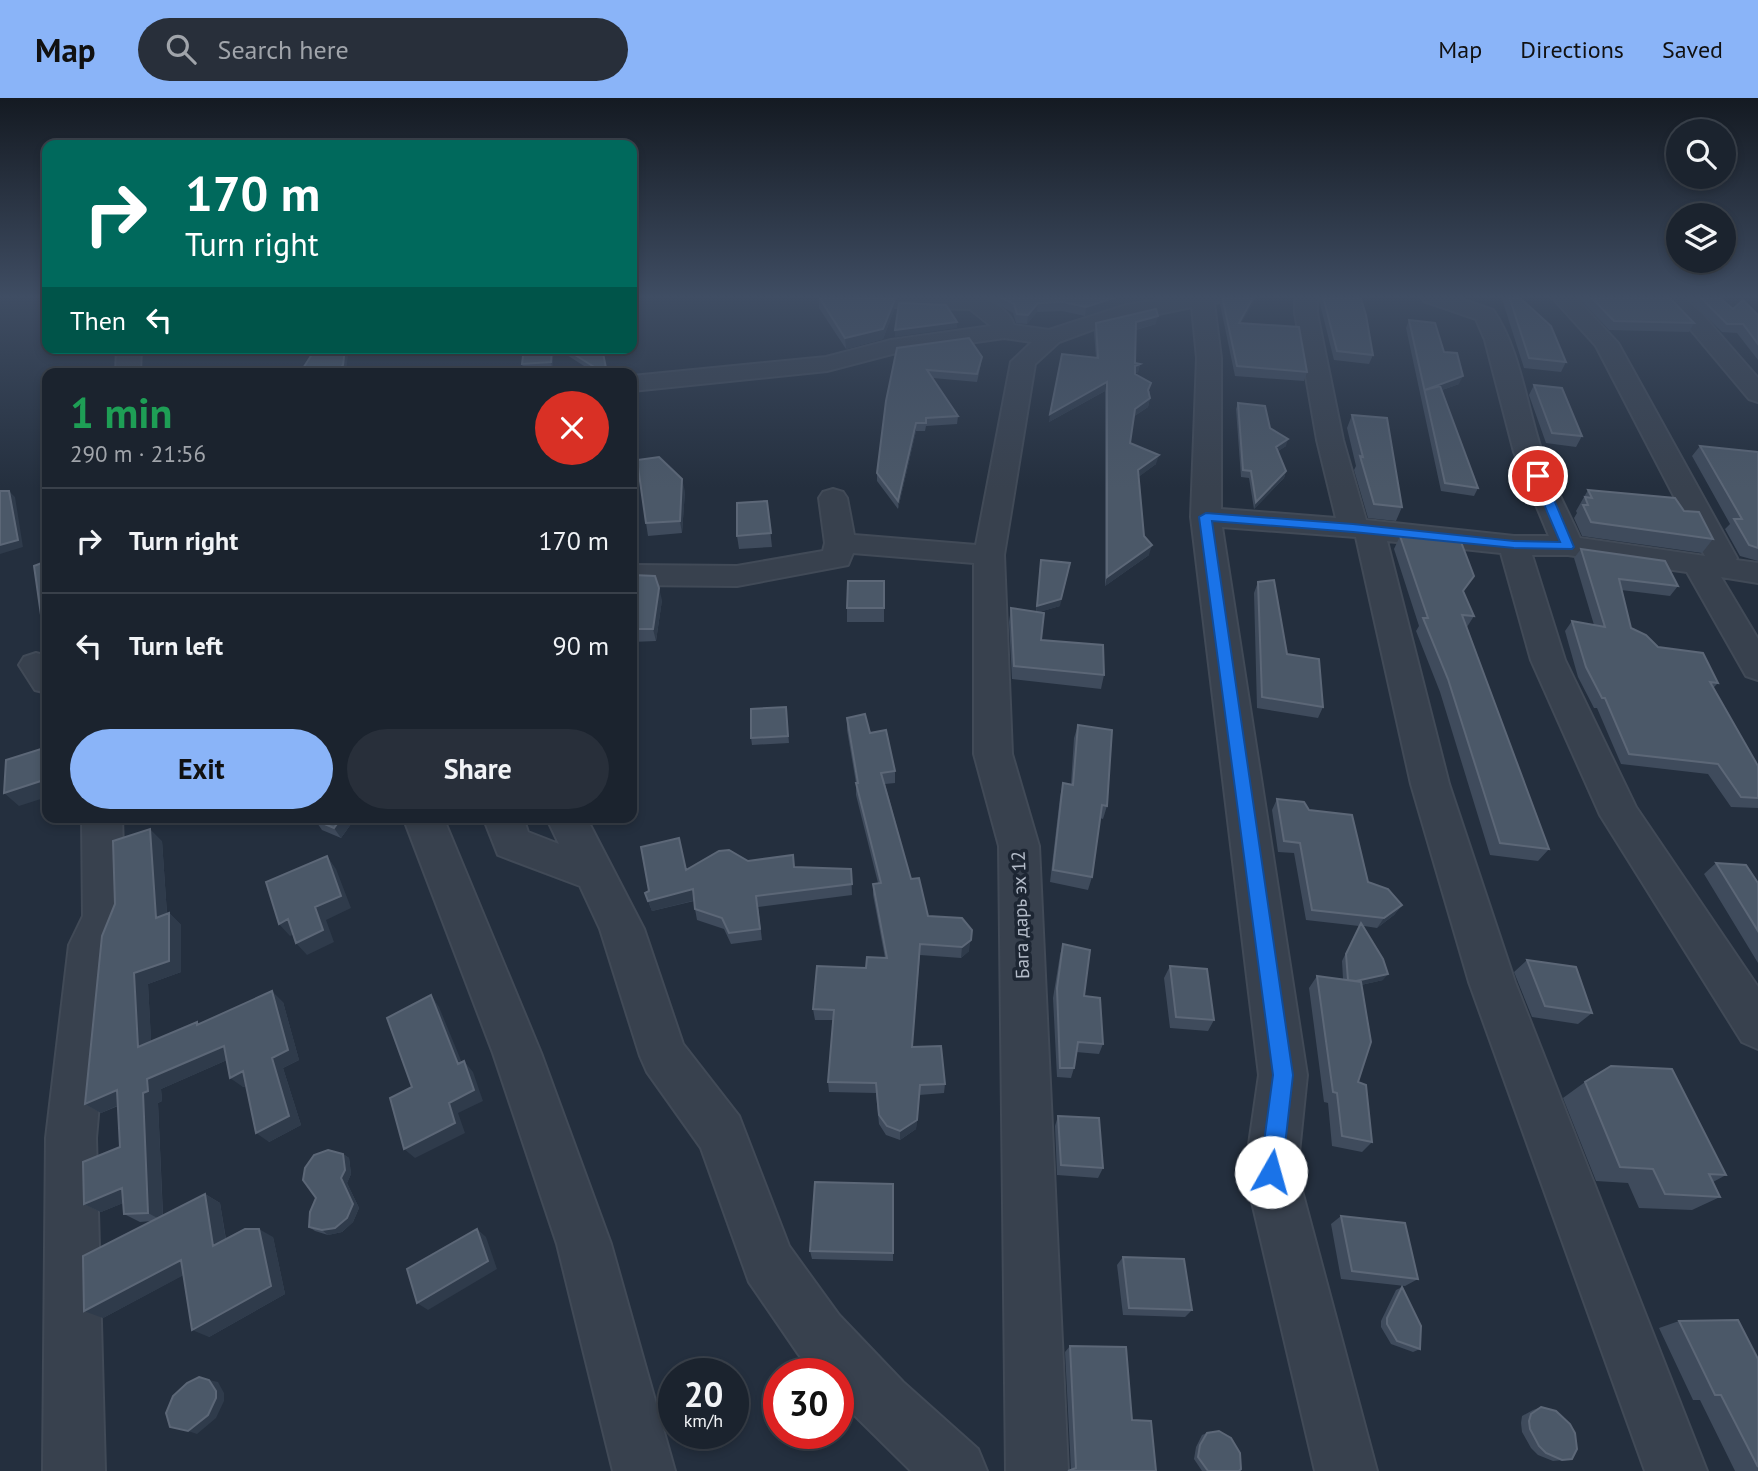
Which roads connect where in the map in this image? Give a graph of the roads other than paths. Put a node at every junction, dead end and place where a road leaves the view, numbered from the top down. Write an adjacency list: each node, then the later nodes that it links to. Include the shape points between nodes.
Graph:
1 (842, 360): 8 (street)
2 (1025, 360): 16 (street, Бага дарь эх 12)
3 (1209, 360): 11 (street)
4 (1315, 360): 12 (street, via 1330,440)
5 (1503, 360): 15 (street, via 1528,452)
6 (1615, 360): 17 (street)
7 (1729, 360): 9 (street)
8 (637, 383)
9 (1758, 394)
10 (834, 498): 13 (street)
11 (1206, 517): 12 (street); 30 (street, via 1283,1075 1271,1172)
12 (1361, 529): 14 (street); 31 (street, via 1430,784 1492,982)
13 (840, 543): 16 (street); 18 (street, via 837,558 737,576)
14 (1514, 545): 15 (street); 25 (street, via 1548,660 1620,815)
15 (1568, 547): 17 (street)
16 (989, 555): 29 (street, Бага дарь эх 12, via 993,754 1019,846)
17 (1728, 569): 19 (street)
18 (637, 575)
19 (1758, 668)
20 (102, 823): 26 (street, via 104,916 91,945 71,1138)
21 (426, 823): 27 (street, via 517,1053 584,1244)
22 (505, 823): 24 (street, via 512,843)
23 (569, 823): 24 (street)
24 (594, 874): 28 (street, via 622,929 664,1056 721,1134 768,1263 819,1335 882,1403)
25 (1758, 1027)
26 (74, 1471)
27 (644, 1471)
28 (956, 1471)
29 (1037, 1471)
30 (1346, 1471)
31 (1676, 1471)

